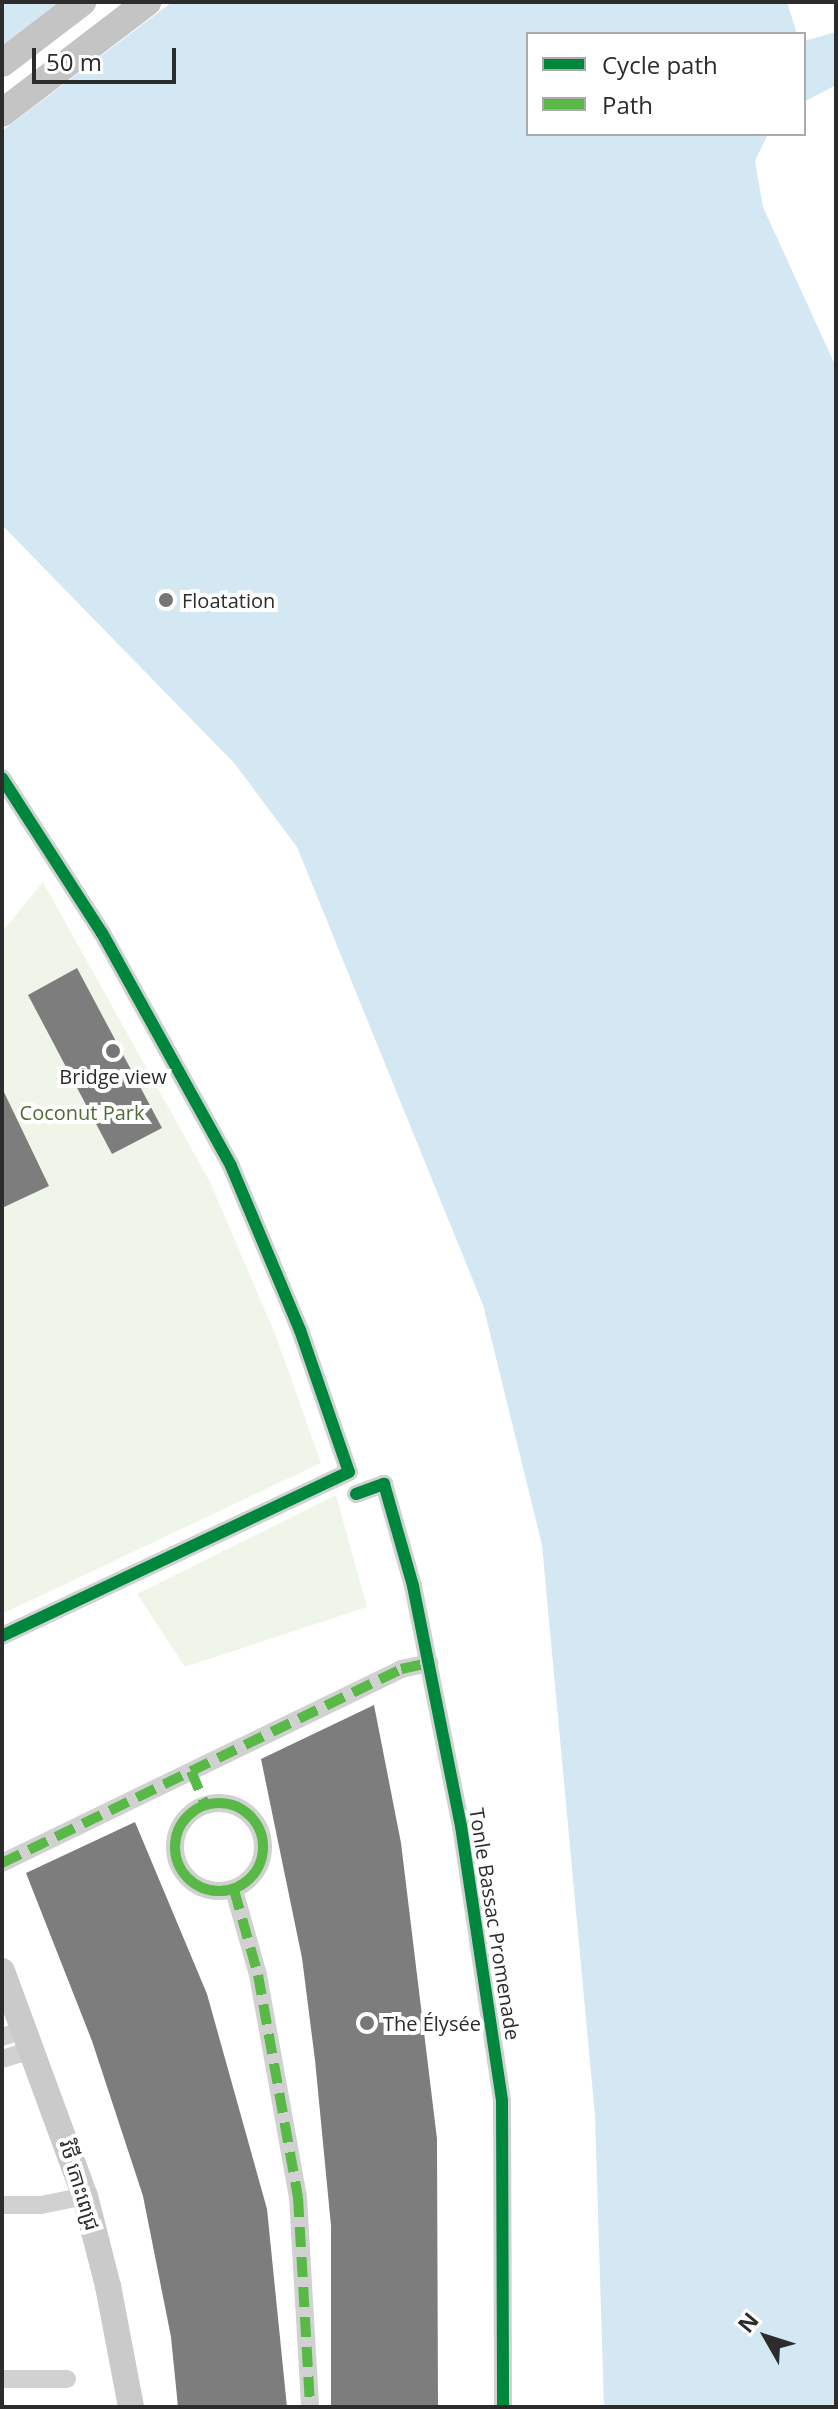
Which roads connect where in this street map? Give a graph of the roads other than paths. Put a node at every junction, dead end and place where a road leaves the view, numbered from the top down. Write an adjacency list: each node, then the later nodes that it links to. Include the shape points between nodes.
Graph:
1 (82, 2): 3 (main road)
2 (147, 2): 4 (main road)
3 (2, 63)
4 (2, 113)
5 (2, 778): 7 (street, via 102,933 231,1166 300,1330 349,1472)
6 (356, 1494): 8 (street, Tonle Bassac Promenade, via 384,1484)
7 (2, 1636)
8 (429, 1663): 9 (street, via 401,1669); 22 (street, Tonle Bassac Promenade, via 461,1826 502,2101)
9 (191, 1771): 10 (street); 11 (street)
10 (205, 1804): 12 (street, via 236,1806 257,1822 262,1834 257,1872); 12 (street, via 180,1826 177,1863 202,1889)
11 (2, 1863)
12 (234, 1890): 21 (street, via 258,1975 298,2197)
13 (2, 1971): 14 (main road, វិថី កោះពេជ្រ)
14 (21, 2038): 15 (street); 16 (main road, វិថី កោះពេជ្រ)
15 (2, 2059)
16 (85, 2196): 17 (street, via 41,2205); 20 (main road, វិថី កោះពេជ្រ)
17 (2, 2205)
18 (2, 2379): 19 (street)
19 (67, 2379)
20 (131, 2407)
21 (310, 2407)
22 (503, 2407)

